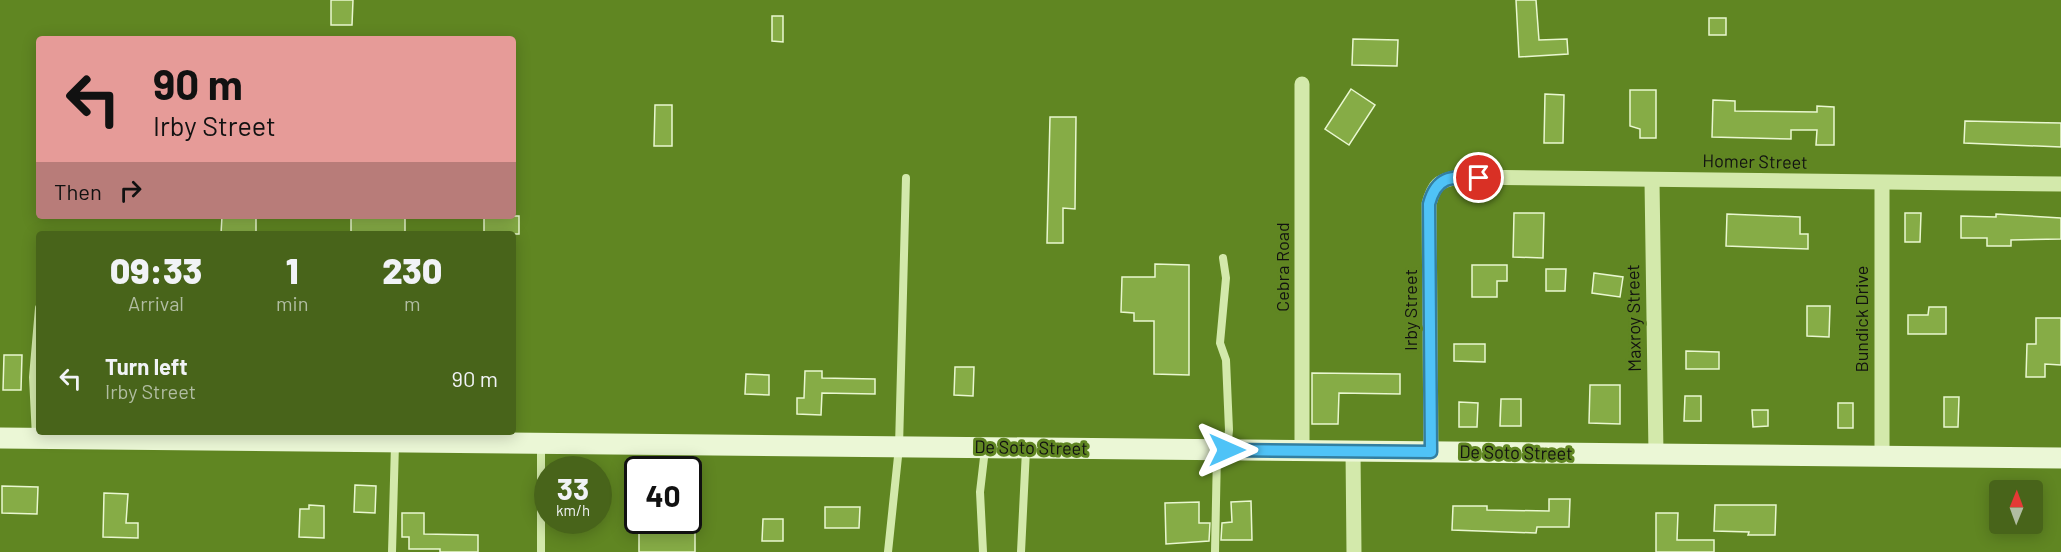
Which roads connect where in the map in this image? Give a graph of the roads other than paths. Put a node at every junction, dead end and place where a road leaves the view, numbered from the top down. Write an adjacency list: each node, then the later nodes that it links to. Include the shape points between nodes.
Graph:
1 (1302, 84): 20 (street, Cebra Road)
2 (906, 178): 16 (lane)
3 (1450, 179): 4 (street, Homer Street); 22 (street, Irby Street, via 1438,184 1429,204)
4 (1652, 181): 5 (street, Homer Street); 23 (street, Maxroy Street)
5 (1882, 183): 6 (street, Homer Street); 24 (street, Bundick Drive)
6 (2061, 184)
7 (1223, 258): 19 (lane, via 1226,278 1220,342 1226,360 1229,430)
8 (36, 342): 13 (lane)
9 (95, 436): 10 (street, De Soto Street); 13 (street, De Soto Street)
10 (316, 437): 14 (street, De Soto Street)
11 (0, 438): 13 (street, De Soto Street)
12 (500, 438): 14 (street, De Soto Street); 15 (street, De Soto Street)
13 (36, 439)
14 (396, 442): 26 (lane)
15 (541, 444): 16 (street, De Soto Street); 27 (lane)
16 (899, 447): 17 (street, De Soto Street); 28 (lane)
17 (985, 448): 18 (street, De Soto Street); 29 (lane, via 980,484)
18 (1026, 448): 19 (street, De Soto Street); 30 (lane)
19 (1222, 450): 20 (street, De Soto Street); 31 (lane)
20 (1302, 451): 21 (street, De Soto Street)
21 (1353, 451): 22 (street, De Soto Street); 32 (street)
22 (1431, 452): 23 (street, De Soto Street)
23 (1656, 454): 24 (street, De Soto Street)
24 (1882, 455): 25 (street, De Soto Street)
25 (2061, 458)
26 (392, 552)
27 (541, 552)
28 (888, 552)
29 (983, 552)
30 (1021, 552)
31 (1215, 552)
32 (1353, 552)

